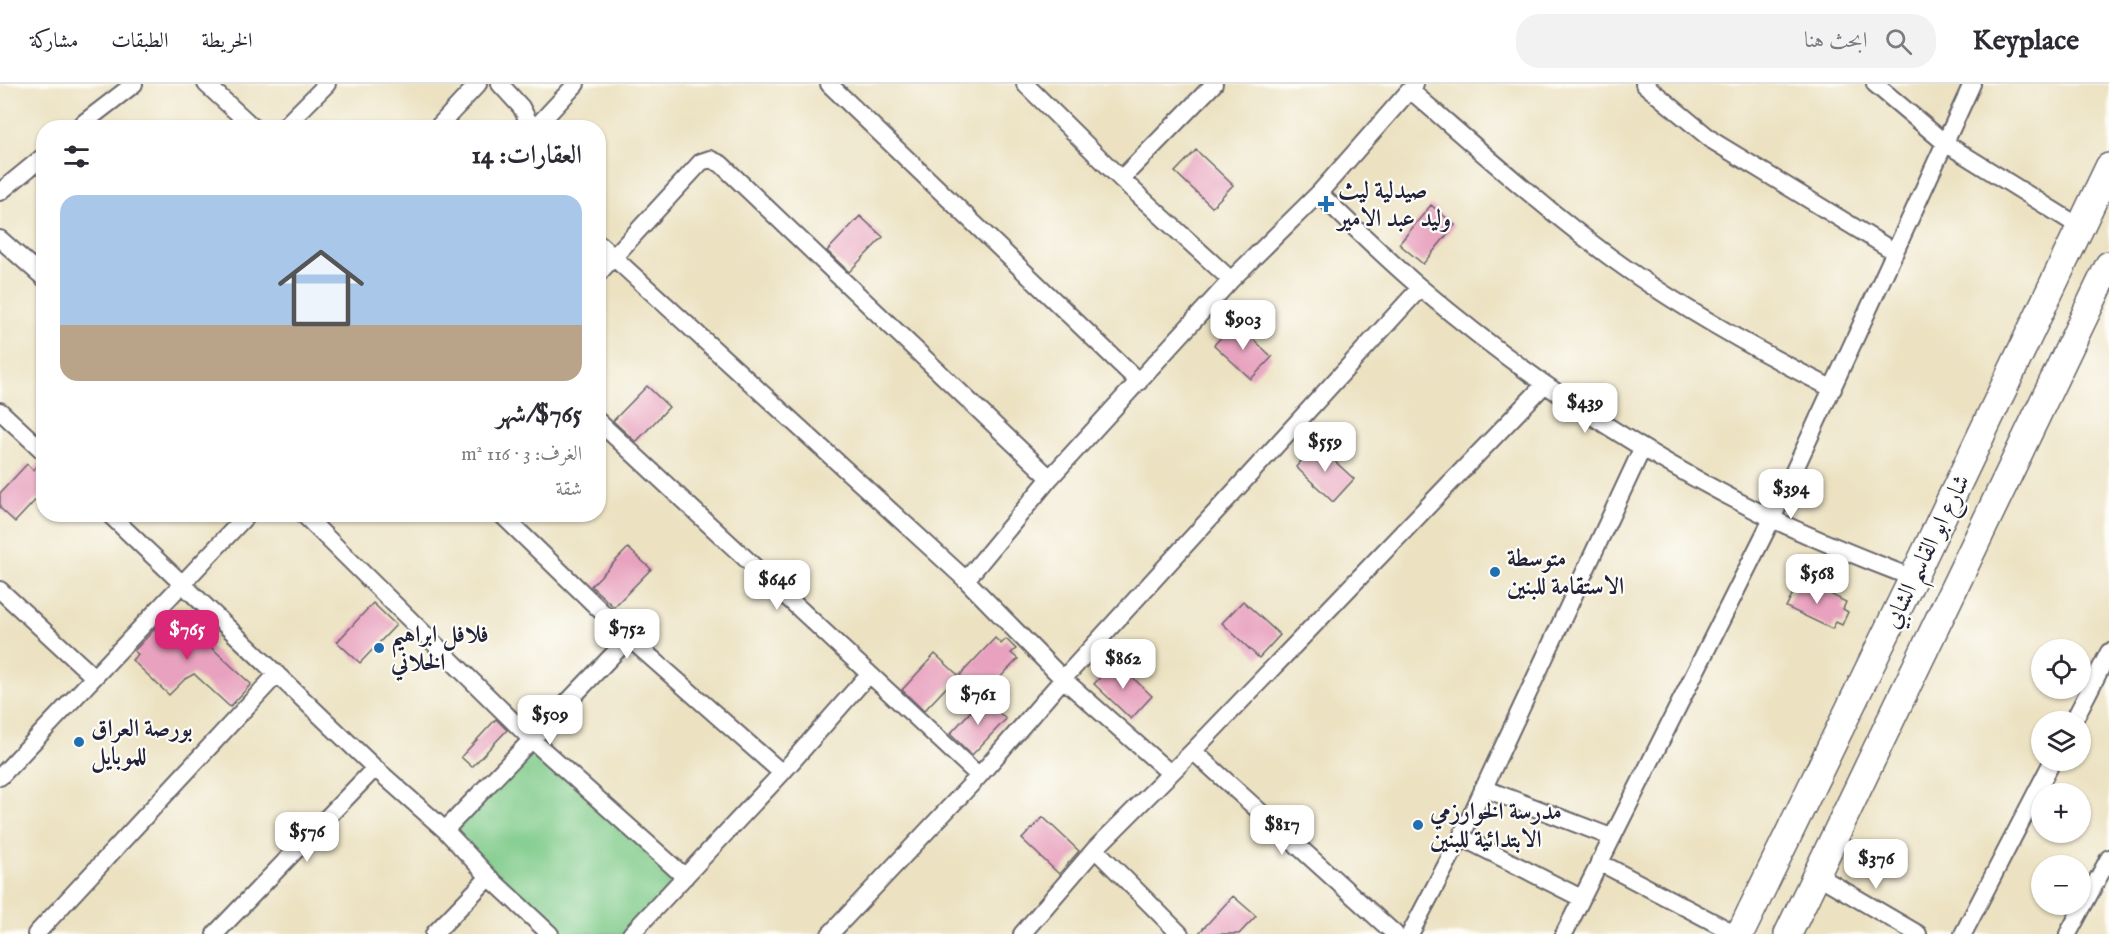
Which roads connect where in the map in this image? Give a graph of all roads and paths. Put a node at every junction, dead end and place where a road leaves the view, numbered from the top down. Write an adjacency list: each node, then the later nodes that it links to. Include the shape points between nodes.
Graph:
1 (134, 84): 14 (street)
2 (206, 84): 15 (street)
3 (327, 84): 16 (street)
4 (478, 84): 17 (street)
5 (500, 84): 18 (street)
6 (576, 84): 19 (street)
7 (829, 84): 36 (street)
8 (1025, 84): 23 (street)
9 (1214, 84): 23 (street)
10 (1644, 84): 29 (street, via 1713,141)
11 (1875, 84): 20 (street)
12 (1972, 84): 20 (street)
13 (1412, 87): 25 (street); 38 (street, via 1560,219 1612,258 1719,329)
14 (87, 120)
15 (245, 120)
16 (291, 120)
17 (444, 120)
18 (528, 120)
19 (541, 120)
20 (1946, 143): 26 (street); 29 (street)
21 (36, 163): 24 (street)
22 (2109, 167): 26 (main road, شارع ابو القاسم الشابي)
23 (1121, 179): 34 (street)
24 (0, 192)
25 (1319, 193): 34 (street); 35 (street)
26 (2080, 227): 49 (main road, شارع ابو القاسم الشابي)
27 (0, 238): 33 (street)
28 (606, 250): 30 (street)
29 (1895, 252): 38 (street)
30 (614, 258): 32 (street); 43 (street, via 700,162 710,159); 50 (street)
31 (2109, 265): 70 (main road, شارع ابو القاسم الشابي)
32 (606, 266)
33 (36, 271)
34 (1231, 280): 36 (street)
35 (1420, 288): 37 (street); 58 (street)
36 (1139, 382): 43 (street)
37 (1544, 385): 42 (street); 61 (street)
38 (1833, 389): 44 (street)
39 (0, 411): 41 (street)
40 (606, 428): 56 (street)
41 (36, 445)
42 (1642, 449): 44 (street); 69 (street)
43 (1050, 478): 50 (street)
44 (1772, 519): 49 (street); 73 (street)
45 (117, 522): 51 (street)
46 (241, 522): 51 (street)
47 (311, 522): 60 (street)
48 (509, 522): 53 (street)
49 (1913, 578): 63 (main road, شارع ابو القاسم الشابي)
50 (966, 580): 58 (street)
51 (183, 585): 55 (street); 57 (street)
52 (0, 590): 57 (street)
53 (629, 638): 60 (street); 66 (street)
54 (2109, 652): 59 (street)
55 (277, 674): 62 (street); 81 (street)
56 (869, 674): 66 (street); 68 (street)
57 (94, 677): 65 (street)
58 (1063, 679): 67 (street); 68 (street)
59 (2079, 711)
60 (532, 740): 71 (street); 79 (street)
61 (1193, 752): 67 (street); 89 (street)
62 (375, 768): 71 (street); 82 (street)
63 (1820, 771): 70 (main road); 92 (main road, شارع ابو القاسم الشابي)
64 (2047, 771): 95 (street)
65 (1, 772)
66 (782, 773): 79 (street)
67 (1170, 773): 74 (street)
68 (979, 776): 86 (street)
69 (1483, 788): 72 (street); 73 (street)
70 (1858, 788): 77 (main road, شارع ابو القاسم الشابي)
71 (445, 830): 78 (street)
72 (1461, 837): 80 (street); 90 (street)
73 (1611, 837): 76 (street)
74 (1095, 849): 87 (street); 88 (street)
75 (2109, 858): 96 (street)
76 (1599, 862): 80 (street); 92 (street)
77 (1817, 875): 93 (main road, شارع ابو القاسم الشابي); 94 (street)
78 (489, 877): 83 (street); 84 (street)
79 (685, 877): 85 (street)
80 (1581, 897): 91 (street)
81 (36, 934)
82 (215, 934)
83 (434, 934)
84 (550, 934)
85 (631, 934)
86 (830, 934)
87 (1022, 934)
88 (1180, 934)
89 (1395, 934)
90 (1410, 934)
91 (1564, 934)
92 (1738, 934)
93 (1788, 934)
94 (1918, 934)
95 (1963, 934)
96 (2068, 934)

